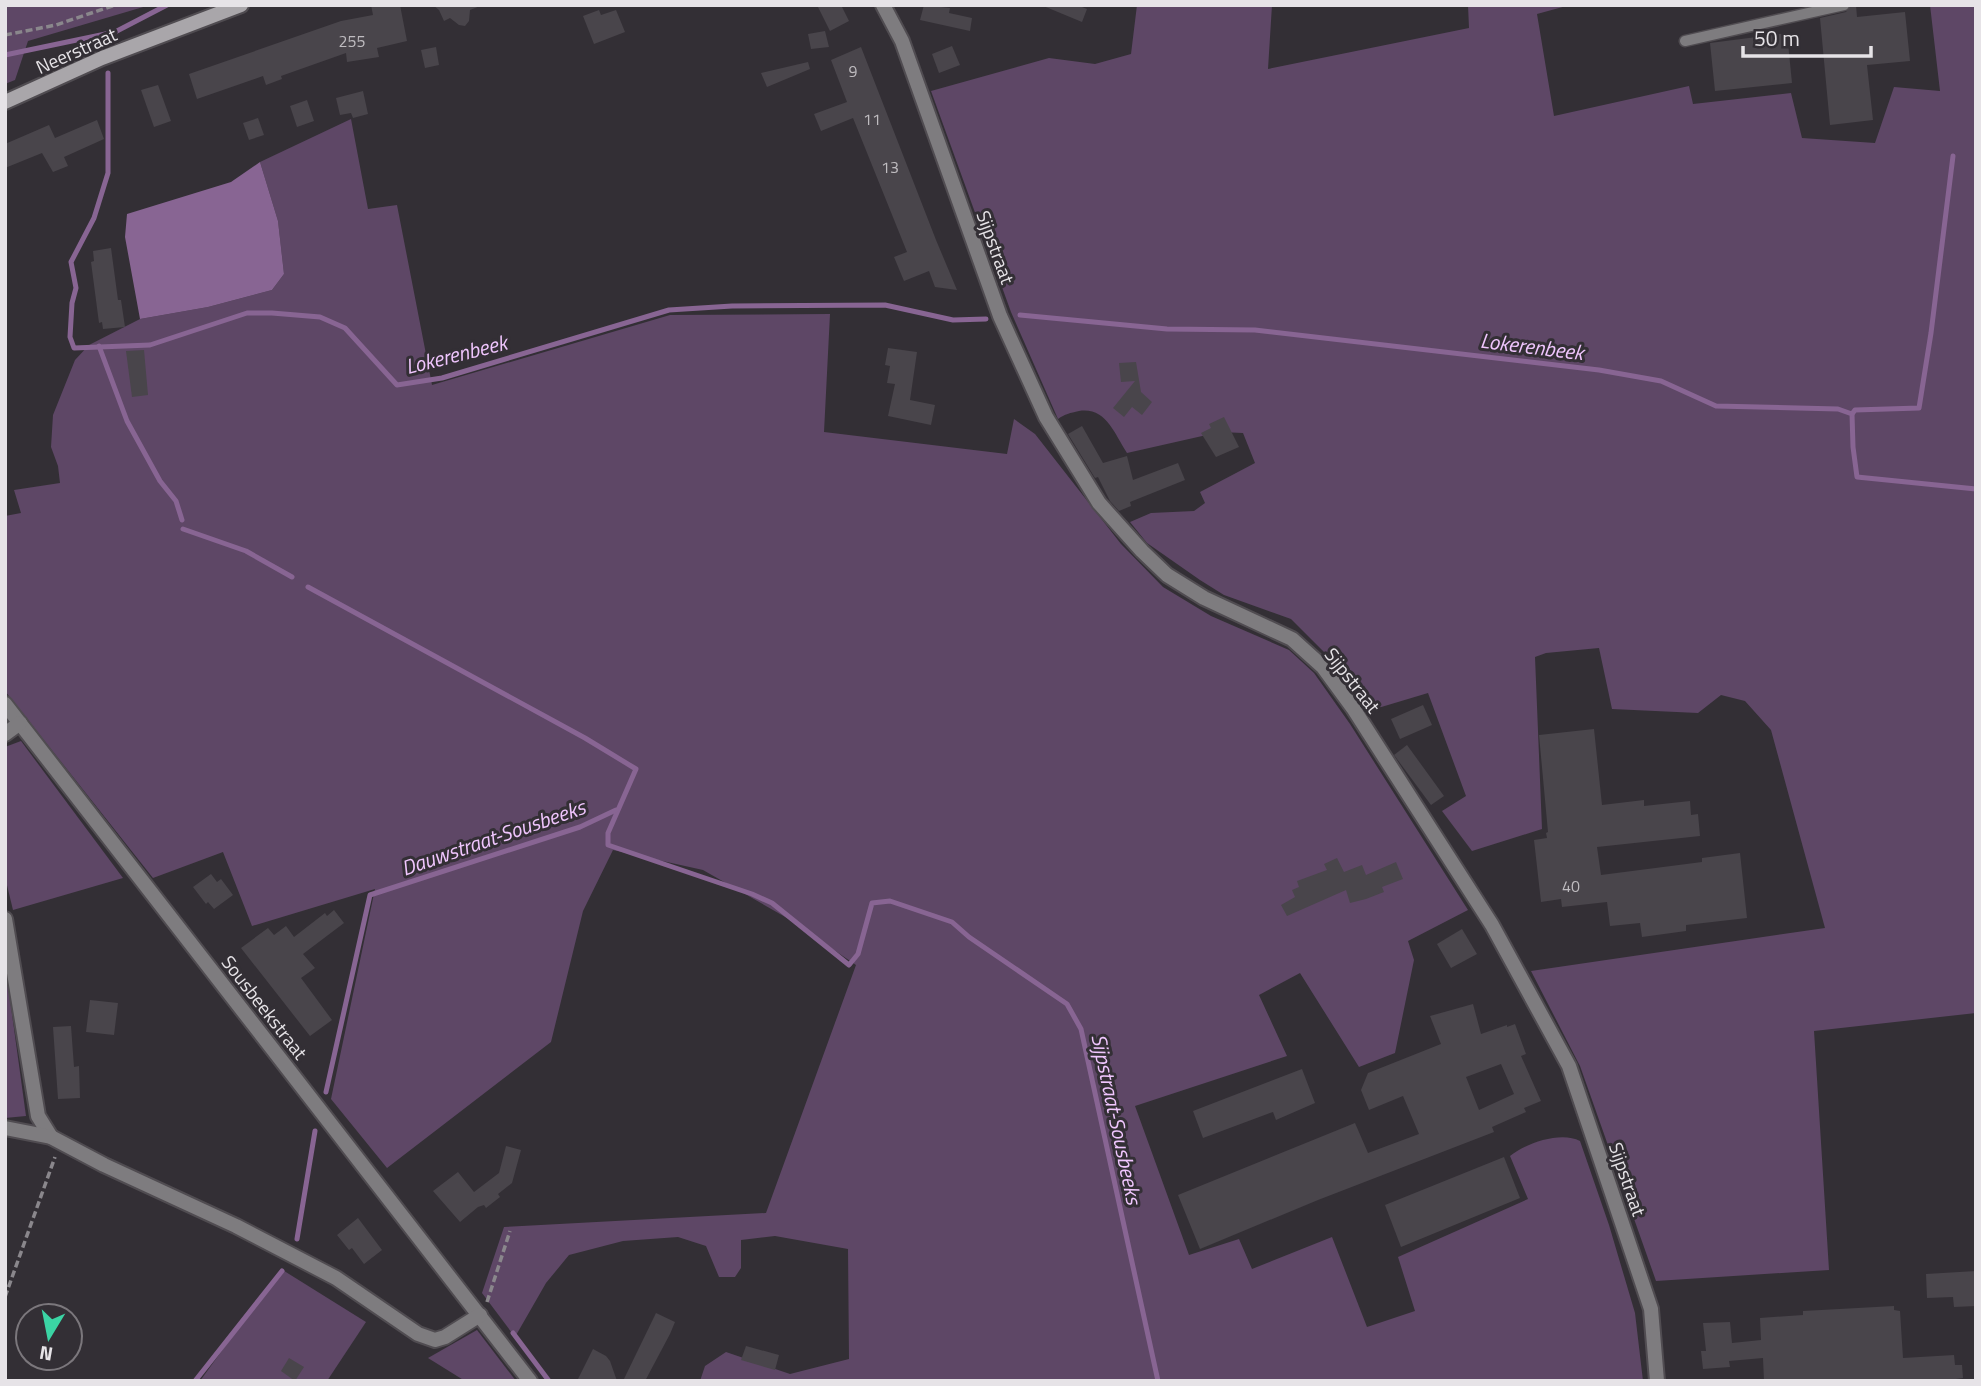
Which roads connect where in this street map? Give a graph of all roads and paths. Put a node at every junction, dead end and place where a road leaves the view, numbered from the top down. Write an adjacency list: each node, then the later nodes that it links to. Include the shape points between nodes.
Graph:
1 (115, 5): 5 (path, via 56,25)
2 (241, 5): 7 (street, Neerstraat, via 102,58)
3 (883, 5): 18 (street, Sijpstraat, via 902,41 1000,316 1046,417 1099,503 1167,575 1204,598 1292,639 1323,667 1492,925 1569,1066 1651,1309)
4 (1844, 5): 6 (lane)
5 (5, 35)
6 (1685, 41)
7 (5, 102)
8 (5, 704): 9 (street, Sousbeekstraat)
9 (20, 723): 10 (street); 16 (street, Sousbeekstraat)
10 (5, 734)
11 (5, 919): 13 (street, via 38,1116)
12 (5, 1128): 13 (street)
13 (56, 1140): 15 (path, via 50,1176); 16 (street, via 335,1278 418,1334 435,1340 445,1337)
14 (510, 1231): 16 (path)
15 (5, 1297)
16 (480, 1315): 17 (street, Sousbeekstraat)
17 (530, 1381)
18 (1657, 1381)

